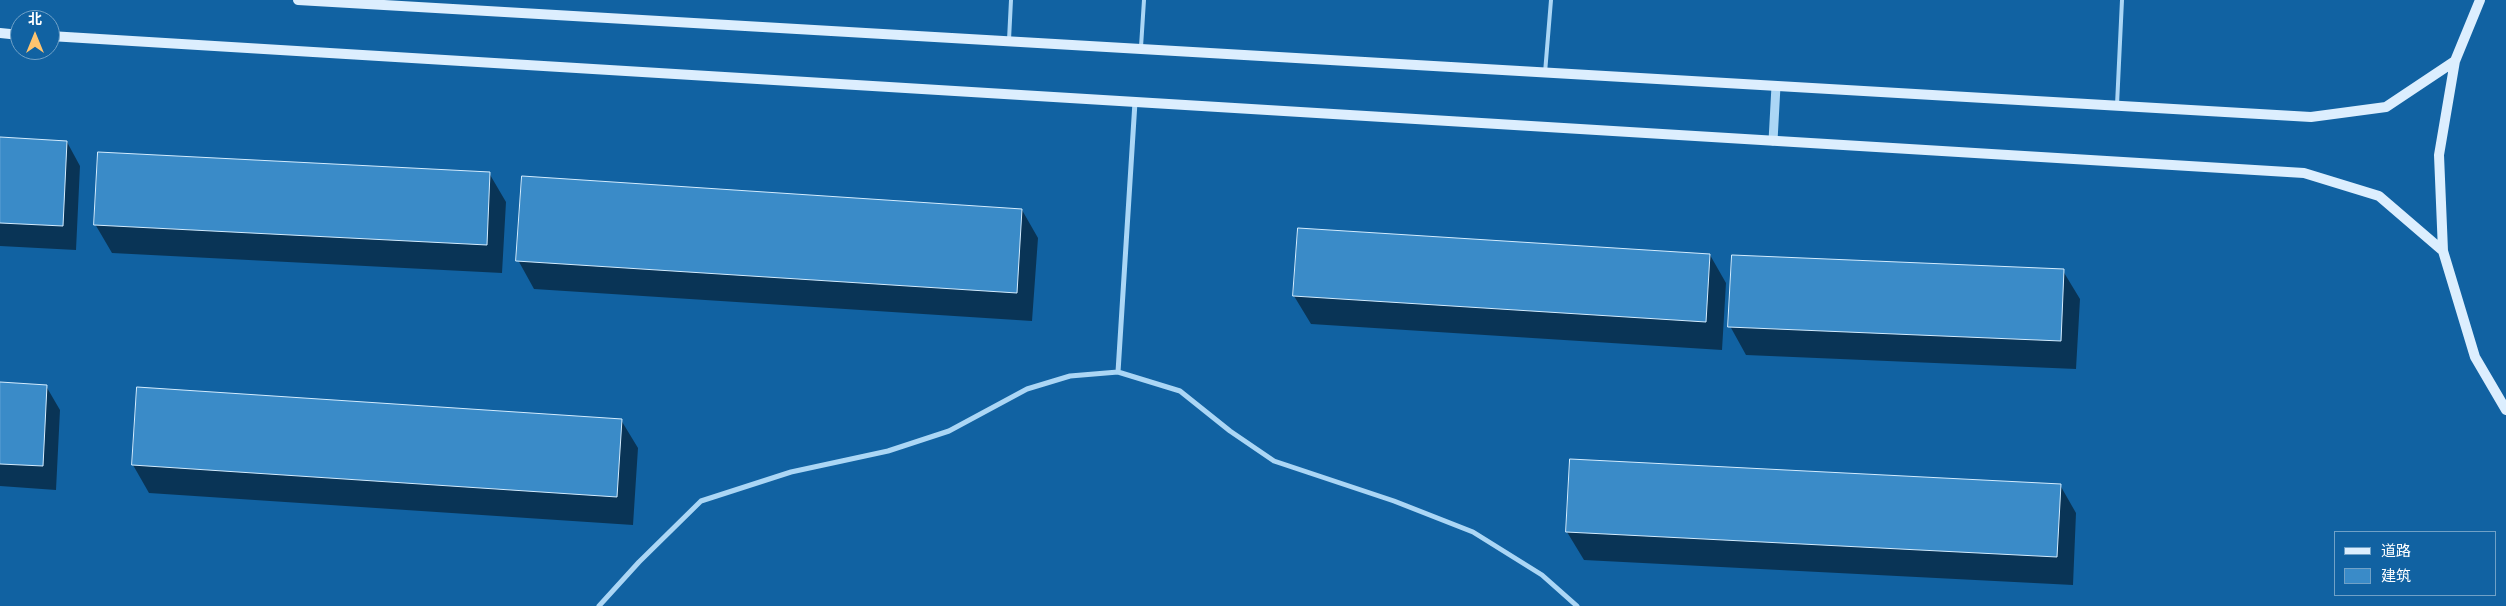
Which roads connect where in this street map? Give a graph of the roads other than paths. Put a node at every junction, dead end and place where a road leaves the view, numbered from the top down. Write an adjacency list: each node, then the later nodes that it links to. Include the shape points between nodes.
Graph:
1 (298, 0): 7 (main road)
2 (1011, 0): 9 (lane)
3 (1144, 0): 10 (lane)
4 (1551, 0): 12 (lane)
5 (2122, 0): 15 (lane)
6 (2480, 0): 11 (main road)
7 (333, 1): 9 (main road)
8 (60, 37): 14 (main road)
9 (1009, 41): 10 (main road)
10 (1141, 49): 12 (main road)
11 (2455, 60): 15 (main road, via 2386,107 2311,117); 17 (main road, via 2439,155)
12 (1546, 73): 13 (main road)
13 (1776, 86): 15 (main road); 16 (street)
14 (1135, 102): 16 (main road); 18 (street)
15 (2117, 106)
16 (1773, 141): 17 (main road, via 2304,173 2379,196)
17 (2443, 251): 19 (main road, via 2475,357)
18 (1118, 372): 20 (street, via 1070,376 1027,389 949,431 888,451 791,472 701,501 638,562); 21 (street, via 1180,391 1274,461 1394,501 1473,532 1542,575)
19 (2506, 410)
20 (599, 606)
21 (1577, 606)

